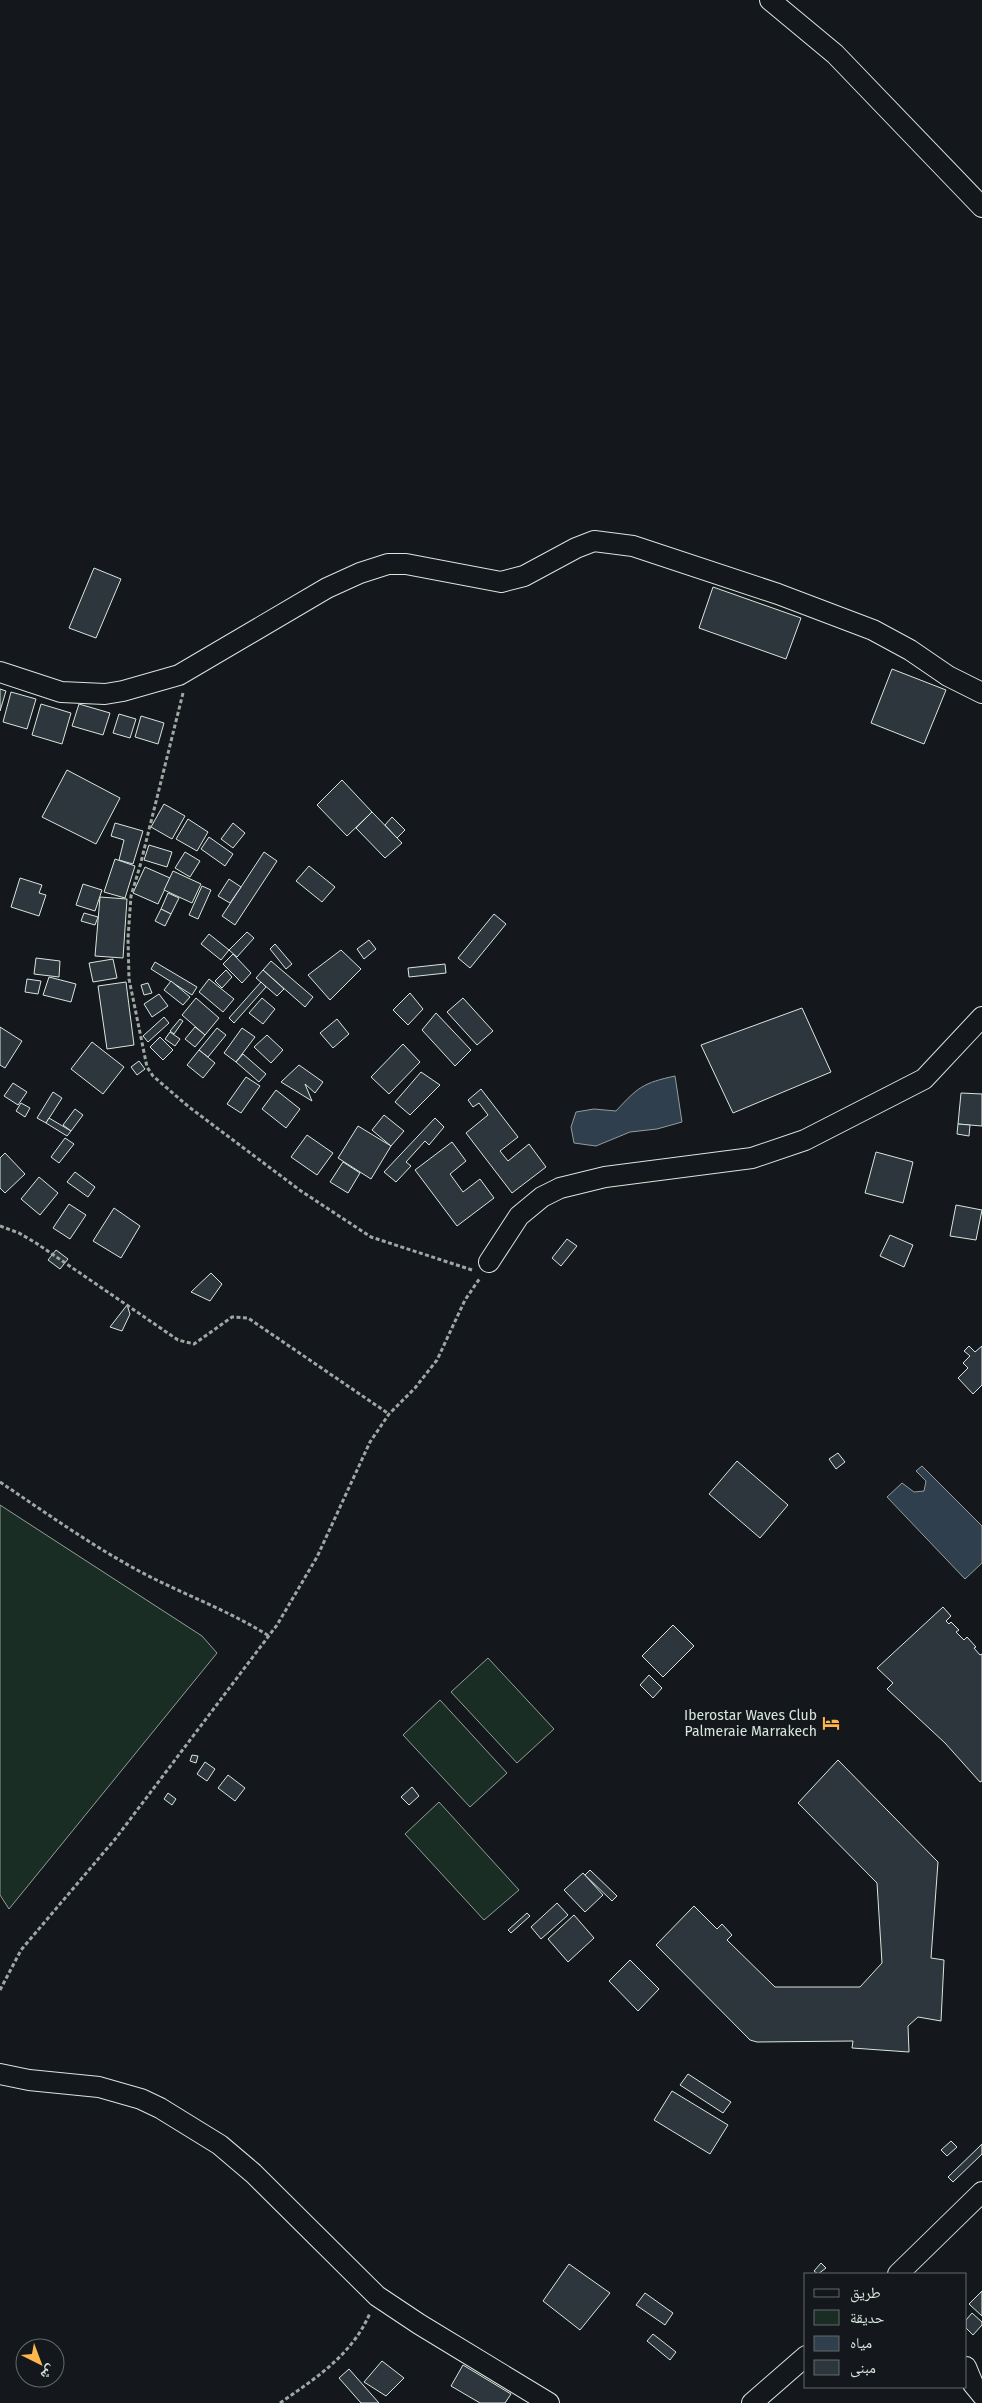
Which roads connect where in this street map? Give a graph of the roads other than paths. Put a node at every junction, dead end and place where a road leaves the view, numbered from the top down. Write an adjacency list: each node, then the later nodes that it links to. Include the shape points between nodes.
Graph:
1 (770, 0): 2 (street, via 836,54)
2 (982, 207)
3 (0, 672): 4 (street, via 61,692 105,694 149,686 179,675 327,588 369,570 388,564 406,564 501,582 524,576 594,541 633,546 778,594 873,630)
4 (982, 693)
5 (982, 1017): 6 (street, via 924,1079 805,1140 752,1158 605,1177 560,1188 542,1197 520,1216)
6 (486, 1268)
7 (0, 2074): 13 (street, via 99,2088 141,2099 160,2108 220,2145 246,2167 377,2296)
8 (982, 2192): 9 (street)
9 (899, 2273)
10 (804, 2358): 14 (street)
11 (967, 2370): 12 (street)
12 (982, 2395)
13 (549, 2403)
14 (752, 2403)

